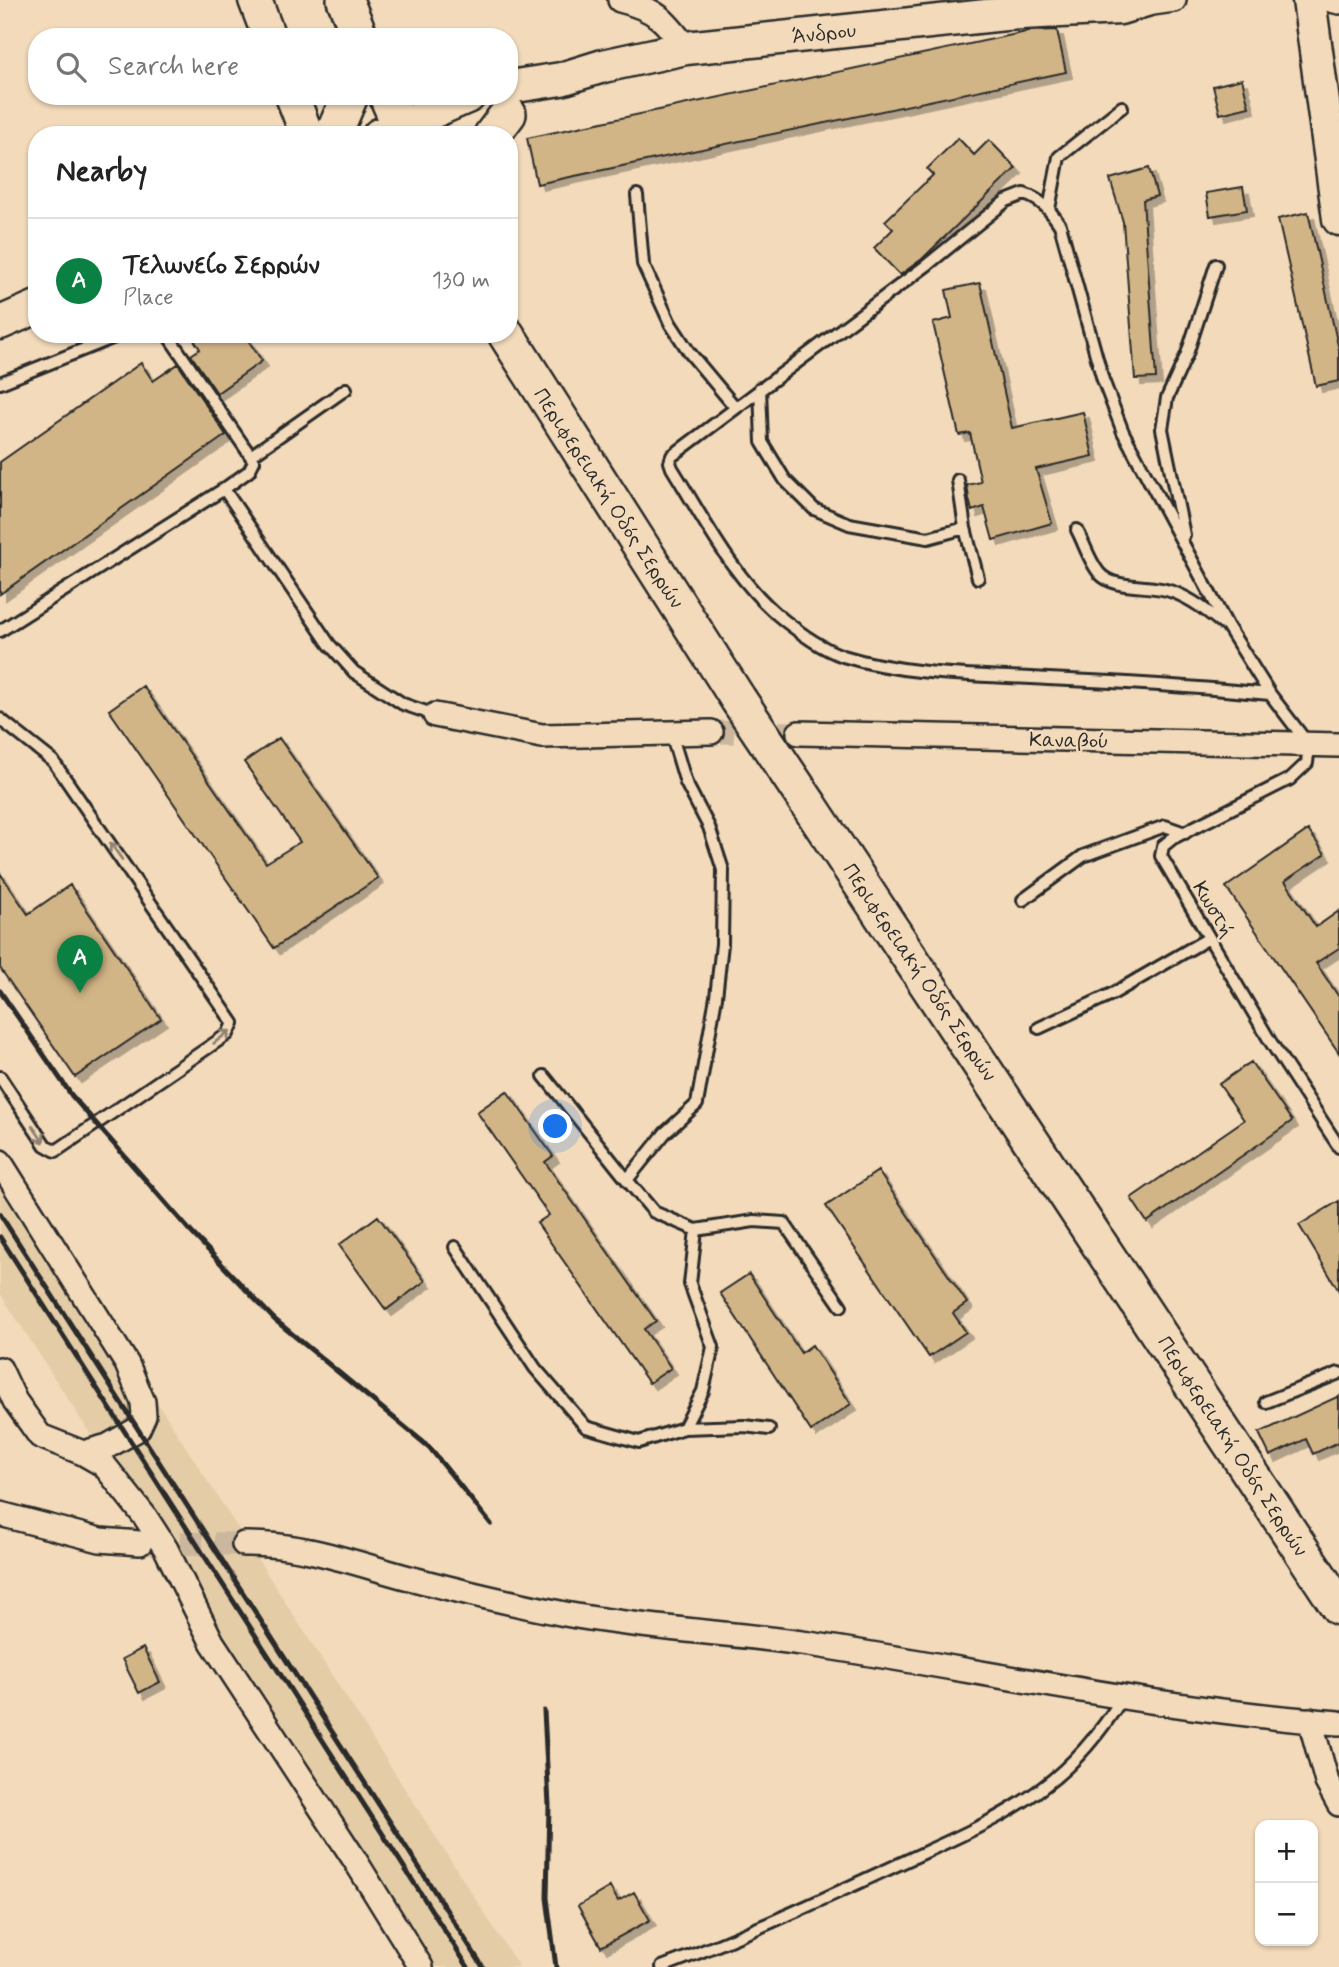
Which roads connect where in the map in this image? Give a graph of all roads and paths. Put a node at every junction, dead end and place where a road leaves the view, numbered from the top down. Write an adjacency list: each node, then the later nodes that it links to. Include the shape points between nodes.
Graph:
1 (254, 0): 9 (street)
2 (345, 0): 10 (main road)
3 (620, 0): 11 (street, via 666,21)
4 (1174, 0): 8 (street, Άνδρου)
5 (1308, 0): 24 (street)
6 (1331, 0): 7 (street)
7 (1339, 2)
8 (1133, 4): 11 (street, Άνδρου, via 1004,13)
9 (265, 28)
10 (356, 28)
11 (686, 48): 12 (street, Άνδρου, via 561,79)
12 (518, 103)
13 (295, 105): 19 (street)
14 (346, 105): 20 (main road)
15 (443, 105): 18 (street)
16 (1122, 107): 23 (lane, via 1059,157)
17 (503, 112): 21 (street, Άνδρου)
18 (392, 123)
19 (304, 126)
20 (337, 126)
21 (485, 126)
22 (637, 195): 34 (lane, via 648,276 689,352)
23 (1049, 209): 32 (lane, via 1024,194 1006,201); 40 (lane, via 1060,225 1103,380 1123,432)
24 (1339, 219)
25 (1216, 265): 40 (lane, via 1187,354 1167,398 1162,429)
26 (28, 311): 27 (street)
27 (0, 323)
28 (100, 343): 31 (lane)
29 (173, 343): 35 (lane)
30 (512, 343): 73 (main road, Περιφερειακή Οδός Σερρών, bridge, via 737,699)
31 (0, 383)
32 (760, 388): 34 (lane); 38 (lane, via 762,442 785,480 814,509 849,524 928,538)
33 (346, 389): 35 (lane)
34 (735, 407): 44 (lane, via 673,456 672,468 747,584 783,620 814,641 873,664 920,671)
35 (252, 455): 37 (lane, via 253,467)
36 (958, 480): 38 (lane)
37 (223, 489): 43 (lane); 45 (lane, via 354,672 403,704)
38 (965, 528): 41 (lane)
39 (1077, 530): 42 (lane, via 1100,574 1116,584 1170,590 1197,602)
40 (1187, 548): 42 (lane)
41 (978, 579)
42 (1228, 627): 44 (lane)
43 (0, 631)
44 (1270, 694): 50 (lane)
45 (435, 715): 48 (street, via 542,736)
46 (0, 719): 57 (lane, one-way to 46, via 46,1145 56,1151 228,1034 233,1023 53,761)
47 (711, 732): 48 (street)
48 (671, 733): 60 (lane, via 686,783 709,827 723,870 722,944 697,1104 665,1133)
49 (799, 733): 50 (street, Καναβού)
50 (1310, 745): 51 (street, Καναβού); 52 (lane, Κωστή, via 1307,763 1290,779)
51 (1339, 745)
52 (1185, 832): 53 (lane, via 1164,827 1083,856); 54 (lane, Κωστή, via 1167,842 1161,856)
53 (1023, 900)
54 (1209, 939): 55 (lane, via 1114,993); 58 (lane, Κωστή)
55 (1039, 1028)
56 (544, 1076): 60 (lane)
57 (0, 1077)
58 (1339, 1147)
59 (0, 1162): 69 (street, via 127,1364 144,1402 145,1416 138,1429 108,1447)
60 (627, 1180): 61 (lane, via 654,1212)
61 (696, 1230): 63 (lane, via 754,1221 784,1223); 67 (lane, via 690,1284 713,1347 704,1391)
62 (455, 1247): 67 (lane, via 535,1368 586,1427 639,1442)
63 (841, 1306)
64 (0, 1369): 69 (street, via 15,1401 40,1436)
65 (1339, 1373): 66 (lane)
66 (1266, 1402)
67 (684, 1428): 68 (lane)
68 (769, 1429)
69 (83, 1453): 78 (street, via 104,1465 124,1488 166,1549 212,1642)
70 (0, 1514): 71 (street, via 100,1540)
71 (140, 1543)
72 (244, 1544): 74 (street, via 300,1547 413,1579 593,1619 807,1644)
73 (1339, 1607)
74 (1124, 1696): 75 (street); 79 (lane, via 1068,1767 1019,1804 792,1914)
75 (1310, 1720): 76 (street); 77 (street, via 1327,1782)
76 (1339, 1723)
77 (1339, 1804)
78 (421, 1967)
79 (662, 1967)

